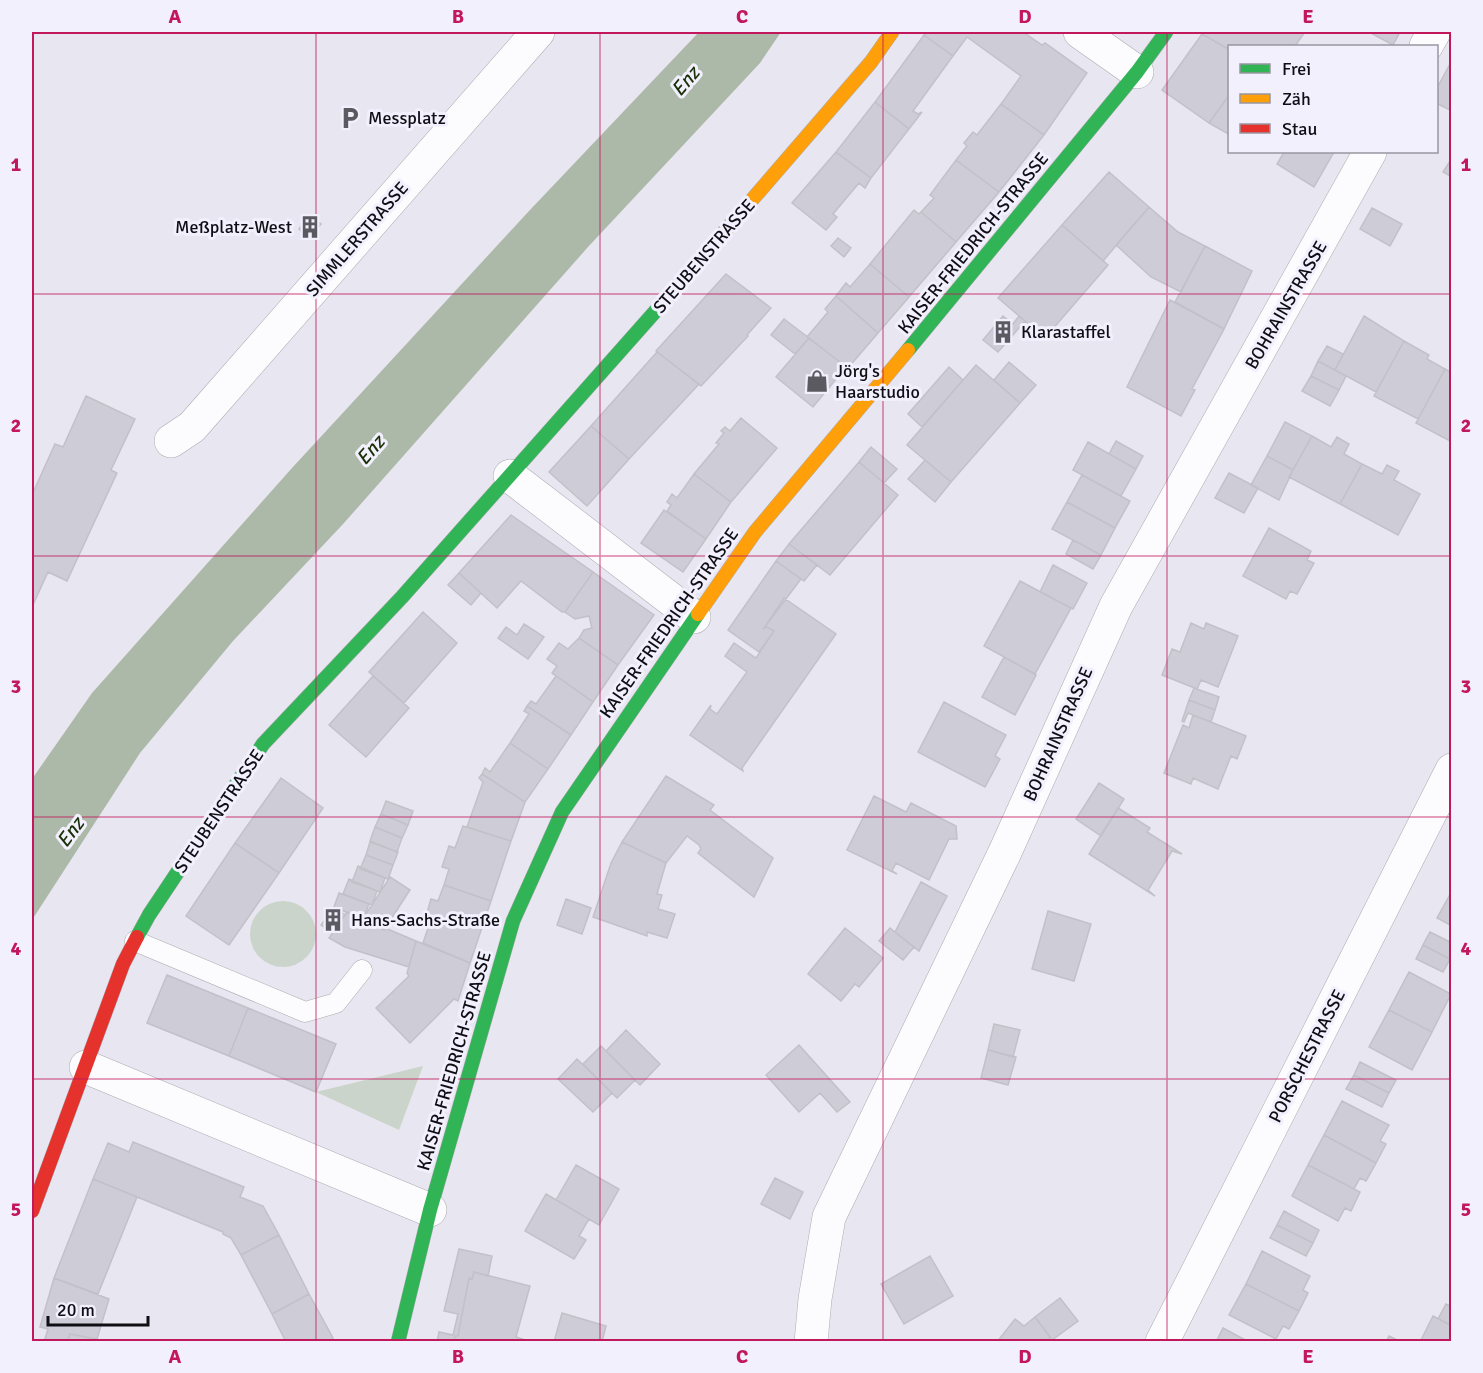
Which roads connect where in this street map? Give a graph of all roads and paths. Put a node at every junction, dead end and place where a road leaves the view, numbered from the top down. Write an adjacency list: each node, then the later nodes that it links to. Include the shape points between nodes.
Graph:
1 (538, 32): 7 (street, SIMMLERSTRASSE, via 192,427)
2 (892, 32): 8 (street, STEUBENSTRASSE, via 747,208)
3 (1080, 32): 5 (street)
4 (1166, 32): 5 (street, KAISER-FRIEDRICH-STRASSE)
5 (1137, 72): 9 (street, KAISER-FRIEDRICH-STRASSE, via 755,532)
6 (1369, 153): 17 (street, BOHRAINSTRASSE, via 1116,606 1005,852 829,1217)
7 (171, 441)
8 (510, 476): 9 (street); 11 (street, STEUBENSTRASSE, via 263,744)
9 (694, 617): 15 (street, KAISER-FRIEDRICH-STRASSE, via 562,812 513,921)
10 (1452, 770): 18 (street, PORSCHESTRASSE)
11 (135, 941): 12 (lane, via 305,1012 336,1003); 13 (street, STEUBENSTRASSE)
12 (363, 970)
13 (86, 1067): 14 (street, STEUBENSTRASSE); 15 (street)
14 (32, 1210)
15 (430, 1210): 16 (street, KAISER-FRIEDRICH-STRASSE)
16 (398, 1341)
17 (811, 1341)
18 (1162, 1341)

